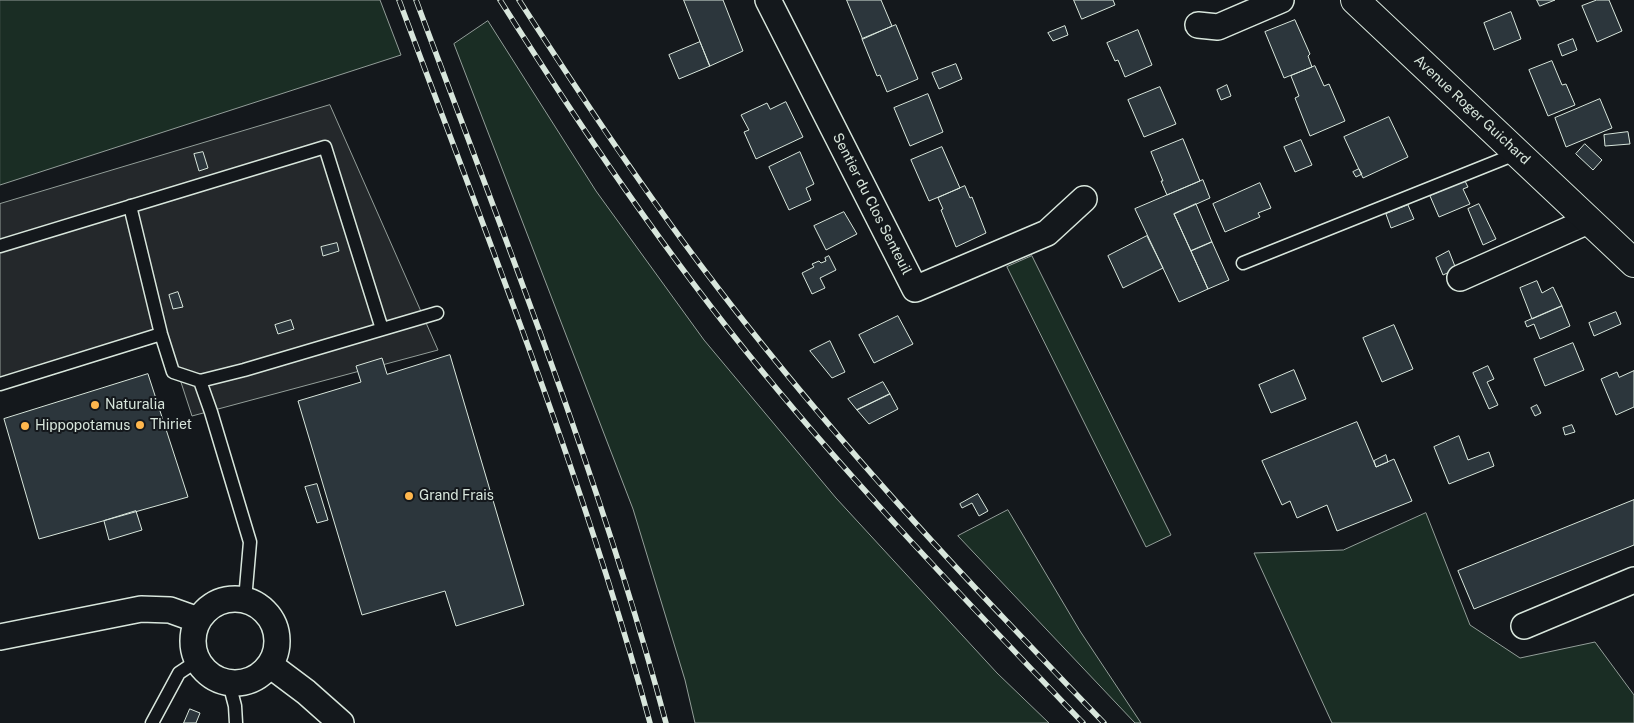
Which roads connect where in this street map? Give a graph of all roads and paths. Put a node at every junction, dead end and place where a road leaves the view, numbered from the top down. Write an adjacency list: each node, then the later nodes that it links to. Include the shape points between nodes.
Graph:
1 (768, 0): 6 (street, Sentier du Clos Senteuil, via 915,289 1047,233)
2 (1281, 0): 4 (street, via 1218,27)
3 (1355, 0): 5 (main road, Avenue Roger Guichard)
4 (1198, 25)
5 (1518, 153): 8 (main road, Avenue Roger Guichard); 10 (lane)
6 (1084, 199)
7 (130, 206): 9 (lane); 14 (lane, via 325,148); 15 (lane)
8 (1588, 220): 11 (main road, Avenue Roger Guichard); 12 (street)
9 (0, 246)
10 (1243, 263)
11 (1634, 263)
12 (1460, 278)
13 (437, 313): 14 (lane)
14 (382, 329): 16 (lane)
15 (161, 334): 16 (lane, via 173,372); 17 (lane)
16 (200, 381): 19 (lane, via 250,542)
17 (0, 384)
18 (1633, 581): 21 (street)
19 (245, 600): 20 (street, via 218,602); 24 (street, via 258,605 275,626 277,646)
20 (198, 620): 22 (street, via 170,610 141,609); 23 (street, via 193,646)
21 (1524, 626)
22 (0, 637)
23 (197, 659): 25 (street, via 216,679); 26 (lane, via 179,673)
24 (270, 665): 25 (street, via 252,680); 28 (street)
25 (230, 683): 27 (lane)
26 (152, 723)
27 (236, 723)
28 (341, 723)

